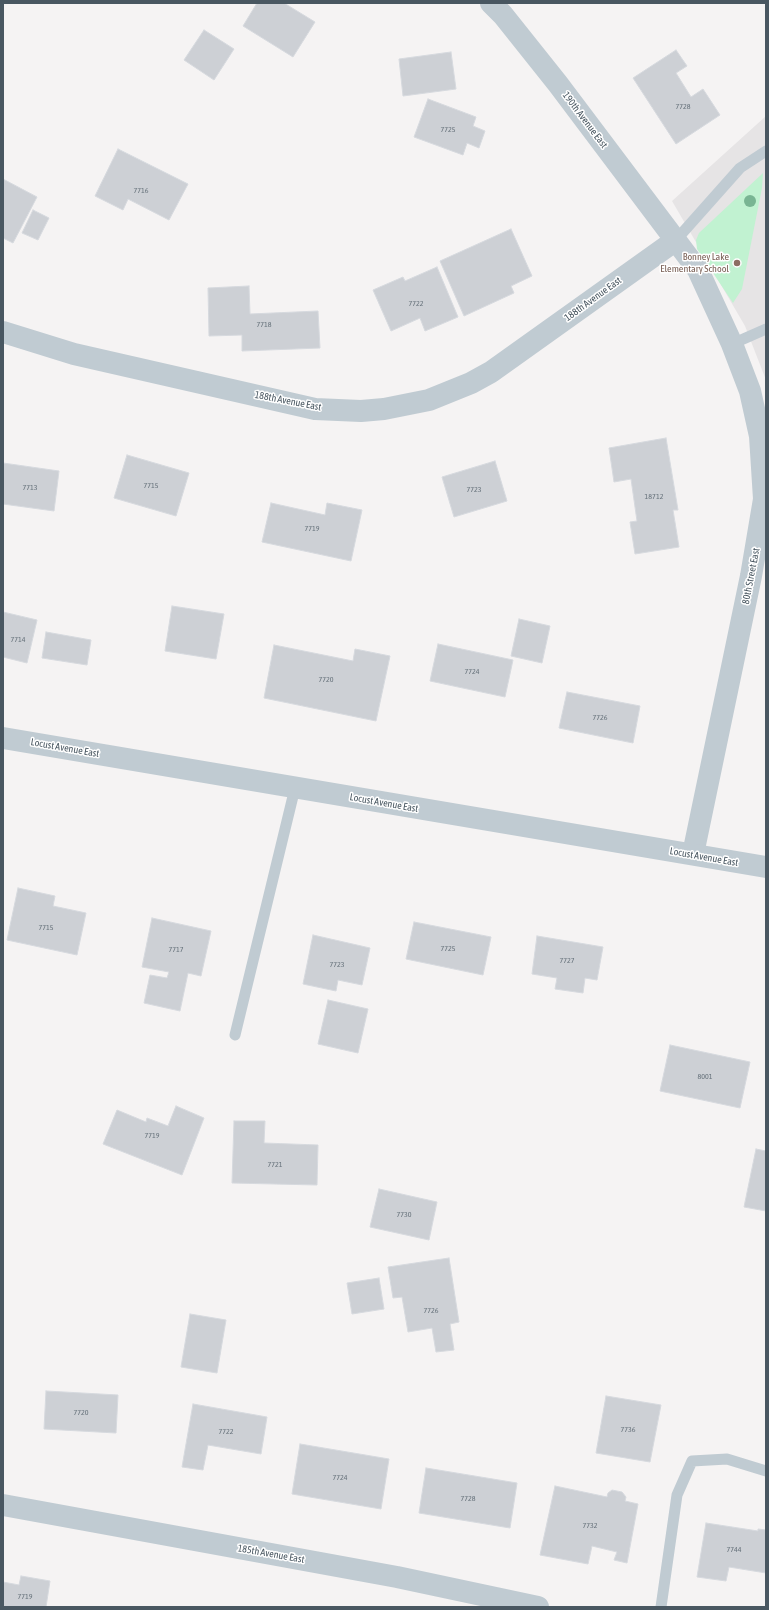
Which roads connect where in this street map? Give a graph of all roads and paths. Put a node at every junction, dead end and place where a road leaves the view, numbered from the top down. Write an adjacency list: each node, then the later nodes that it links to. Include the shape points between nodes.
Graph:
1 (491, 3): 3 (street, 190th Avenue East, via 558,84)
2 (766, 151): 3 (lane, via 740,168)
3 (676, 240): 5 (street, 188th Avenue East, via 491,372 429,400 384,409 361,411 315,408 74,354); 6 (street, 80th Street East, via 698,270)
4 (766, 329): 6 (lane)
5 (3, 332)
6 (732, 344): 9 (street, 80th Street East, via 750,391 760,436 764,499 752,576)
7 (3, 738): 8 (street, Locust Avenue East)
8 (295, 788): 9 (street, Locust Avenue East); 11 (lane)
9 (694, 854): 10 (street, Locust Avenue East)
10 (766, 867)
11 (236, 1035)
12 (766, 1471): 15 (lane, via 727,1459 692,1461 677,1495)
13 (3, 1505): 14 (street, 185th Avenue East, via 397,1577)
14 (538, 1607)
15 (661, 1607)

